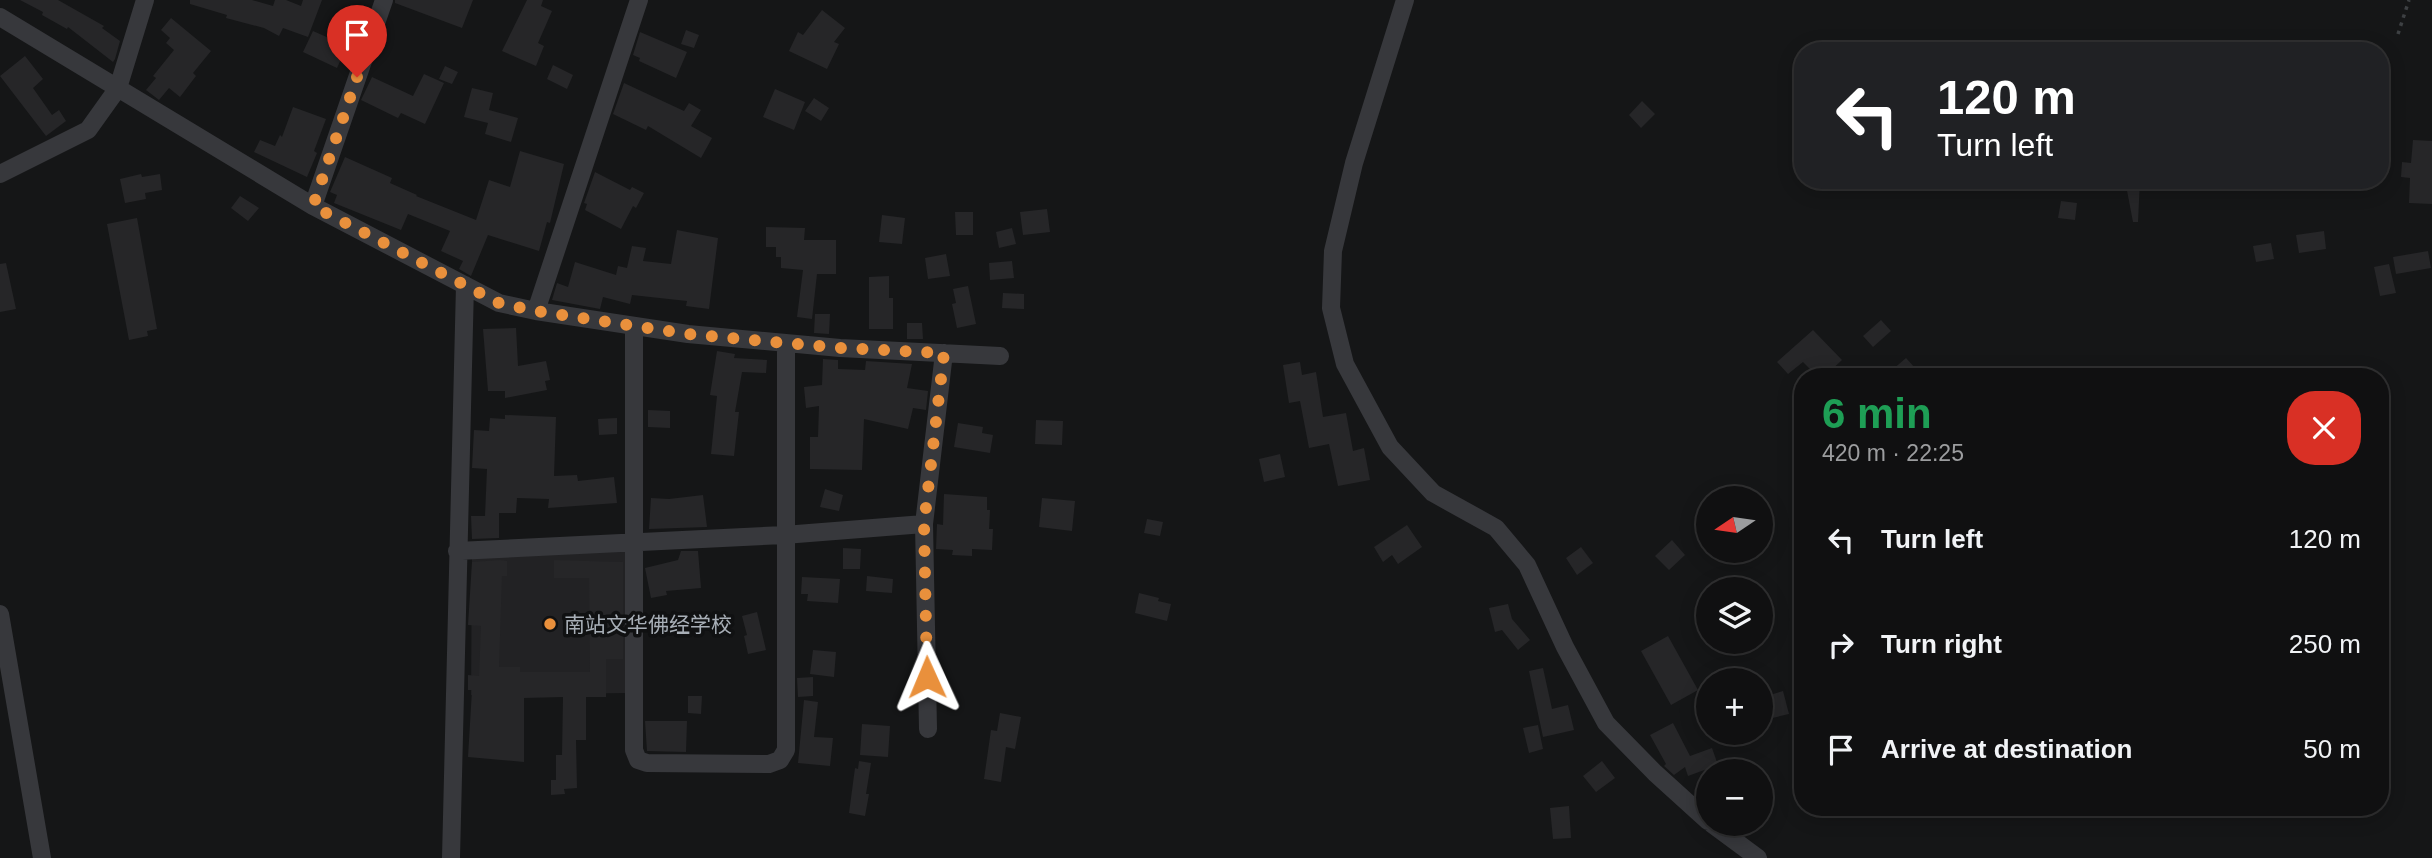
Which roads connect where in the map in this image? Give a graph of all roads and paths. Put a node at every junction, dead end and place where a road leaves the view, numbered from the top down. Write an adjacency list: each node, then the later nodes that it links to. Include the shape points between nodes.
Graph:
1 (145, 0): 8 (street)
2 (384, 0): 10 (street)
3 (639, 0): 12 (street)
4 (1405, 0): 23 (street, via 1354,163 1333,251 1331,308 1345,364 1390,447 1433,494 1496,528 1527,565 1606,723)
5 (2409, 0): 7 (path)
6 (0, 17): 8 (street)
7 (2398, 34)
8 (118, 88): 9 (street, via 88,130); 10 (street)
9 (0, 174)
10 (313, 206): 11 (street)
11 (465, 285): 12 (street, via 499,303); 20 (street)
12 (536, 311): 13 (street)
13 (634, 326): 14 (street); 19 (street)
14 (786, 343): 15 (street); 18 (street)
15 (944, 353): 16 (street); 17 (street)
16 (1000, 356)
17 (924, 524): 18 (street); 22 (street)
18 (784, 535): 19 (street); 19 (street, via 786,750 780,760 769,764 638,760 634,750)
19 (633, 542): 20 (street)
20 (457, 551): 26 (street)
21 (0, 614): 25 (street)
22 (928, 729)
23 (1696, 810)
24 (1728, 836): 27 (street)
25 (42, 858)
26 (451, 858)
27 (1758, 858)

